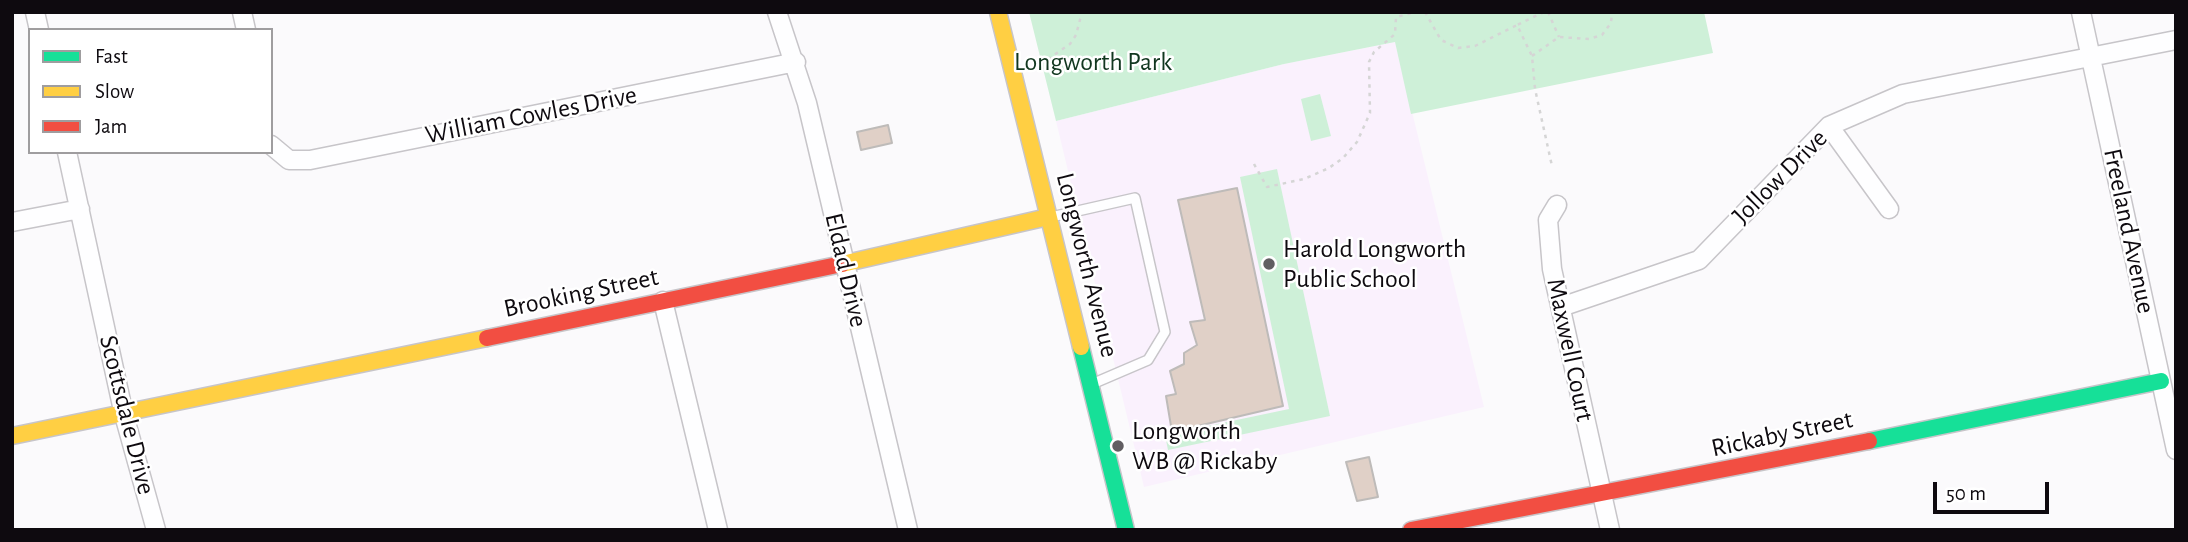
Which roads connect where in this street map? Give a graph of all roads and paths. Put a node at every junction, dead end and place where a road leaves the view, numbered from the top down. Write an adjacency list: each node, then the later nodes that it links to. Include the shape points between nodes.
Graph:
1 (777, 12): 15 (street, Eldad Drive)
2 (998, 12): 25 (street, Longworth Avenue)
3 (1082, 12): 16 (path, via 1070,44)
4 (1416, 12): 9 (path)
5 (1426, 12): 10 (path, via 1441,40 1458,48 1475,46)
6 (1546, 12): 10 (path); 11 (path)
7 (1612, 12): 11 (path, via 1607,30 1597,38)
8 (2081, 12): 14 (street, Freeland Avenue)
9 (1396, 15): 20 (path, via 1395,34 1369,62 1370,113 1357,142 1343,158 1304,179 1267,187)
10 (1517, 25): 13 (path)
11 (1558, 35): 13 (path)
12 (2176, 40): 14 (street, Jollow Drive)
13 (1532, 56): 21 (path)
14 (2091, 58): 17 (street, Jollow Drive, via 1903,94); 30 (street, Freeland Avenue)
15 (796, 62): 18 (street, William Cowles Drive, via 310,160 289,160); 27 (street, Eldad Drive)
16 (1041, 64)
17 (1829, 126): 24 (street); 29 (street, Jollow Drive, via 1699,260)
18 (273, 147)
19 (67, 154): 23 (street, Scottsdale Drive)
20 (1254, 164)
21 (1552, 166)
22 (1557, 205): 29 (street, Maxwell Court, via 1548,220)
23 (80, 209): 26 (street); 32 (street, Scottsdale Drive)
24 (1889, 209)
25 (1048, 217): 27 (street, Brooking Street); 31 (street, Longworth Avenue); 31 (lane, via 1135,198 1166,332 1148,359)
26 (12, 222)
27 (844, 264): 28 (street, Brooking Street); 38 (street, Eldad Drive)
28 (663, 301): 32 (street, Brooking Street); 37 (street)
29 (1561, 307): 35 (street, Maxwell Court)
30 (2161, 381): 34 (street, Freeland Avenue); 35 (street, Rickaby Street)
31 (1093, 384): 39 (street, Longworth Avenue)
32 (124, 415): 33 (street, Brooking Street); 36 (street, Scottsdale Drive)
33 (12, 436)
34 (2176, 450)
35 (1602, 495): 40 (street, Rickaby Street); 41 (street, Maxwell Court)
36 (156, 530)
37 (718, 530)
38 (908, 530)
39 (1126, 530)
40 (1411, 530)
41 (1610, 530)

